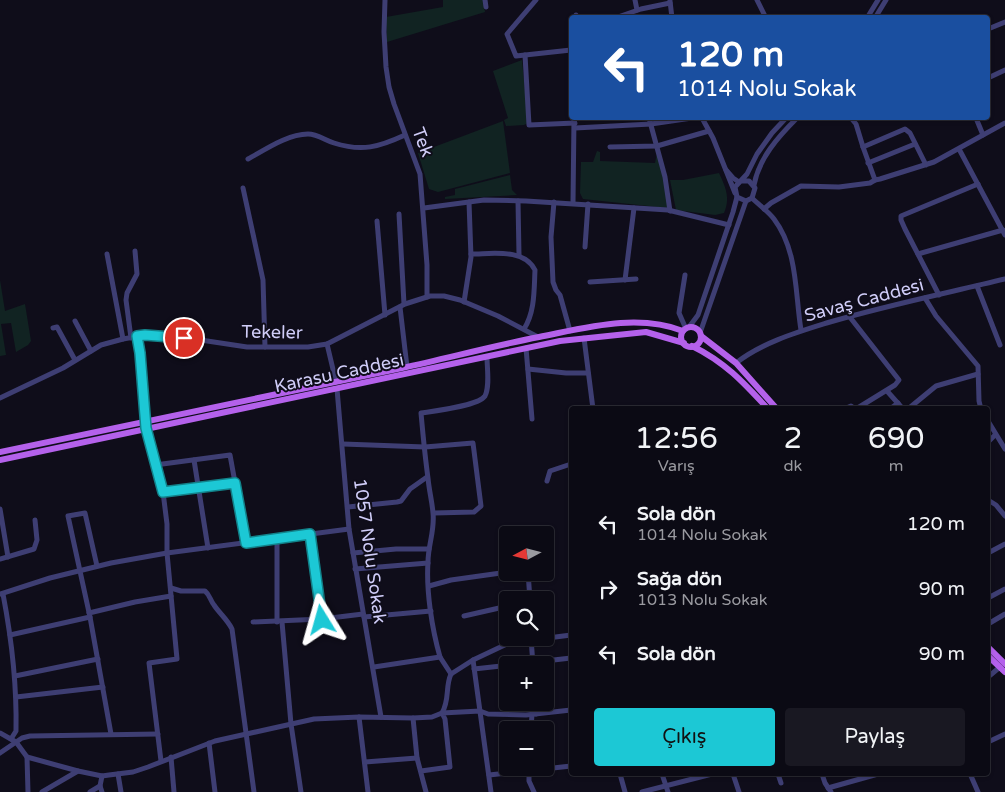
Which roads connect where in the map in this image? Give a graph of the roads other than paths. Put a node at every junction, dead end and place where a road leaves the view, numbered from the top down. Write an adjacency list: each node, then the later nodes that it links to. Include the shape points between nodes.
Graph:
1 (385, 0): 33 (street, Tek, via 386,67)
2 (485, 0): 9 (street)
3 (536, 0): 19 (street, via 506,34 516,56)
4 (635, 0): 10 (street)
5 (757, 0): 13 (street)
6 (878, 0): 14 (street)
7 (886, 0): 15 (street)
8 (670, 2): 10 (street); 12 (street)
9 (486, 7)
10 (638, 10): 11 (street)
11 (624, 15)
12 (672, 15)
13 (764, 15)
14 (869, 15)
15 (877, 15)
16 (1005, 22): 17 (street)
17 (990, 28)
18 (569, 50): 19 (street)
19 (526, 55): 30 (street, via 529,126)
20 (1005, 70): 21 (street)
21 (990, 77)
22 (650, 120): 31 (street)
23 (678, 120): 31 (street)
24 (703, 120): 32 (street)
25 (784, 120): 45 (street, via 757,154)
26 (795, 120): 47 (street, via 766,153)
27 (853, 120): 38 (street)
28 (977, 120): 34 (street)
29 (1005, 122): 34 (street)
30 (575, 123): 31 (street); 55 (street)
31 (651, 124): 37 (street)
32 (709, 131): 37 (street); 43 (street)
33 (405, 135): 40 (street, via 386,144 364,148 353,148 313,134 300,135); 57 (street, Tek, via 420,174)
34 (983, 135): 39 (street)
35 (915, 144): 38 (street, via 905,130); 41 (street); 42 (street)
36 (610, 146): 37 (street)
37 (657, 146): 60 (street)
38 (864, 147): 41 (street)
39 (959, 149): 42 (street); 46 (street)
40 (248, 159)
41 (868, 163): 44 (street)
42 (926, 165): 44 (street)
43 (724, 167): 45 (street, via 733,178); 49 (street)
44 (875, 180): 59 (street, via 839,187 800,186)
45 (741, 181): 47 (street); 49 (street, via 735,187)
46 (978, 184): 64 (street); 69 (street, via 901,216)
47 (754, 185): 50 (street)
48 (244, 188): 99 (street, via 263,280)
49 (736, 195): 51 (street); 63 (street)
50 (752, 198): 51 (street); 59 (street)
51 (746, 200): 90 (street)
52 (518, 201): 53 (street); 54 (street); 70 (street)
53 (469, 202): 57 (street); 68 (street)
54 (554, 202): 55 (street); 89 (street, via 552,271)
55 (573, 203): 56 (street)
56 (588, 204): 58 (street); 65 (street)
57 (424, 208): 78 (street, Tek)
58 (634, 208): 60 (street); 74 (street)
59 (764, 209): 88 (street, via 774,220 790,252)
60 (670, 211): 63 (street)
61 (399, 214): 81 (street)
62 (377, 221): 82 (street)
63 (729, 225): 87 (street, via 698,315)
64 (1004, 233): 69 (street)
65 (585, 247)
66 (135, 251): 91 (street, via 137,274 126,300)
67 (107, 254): 94 (street)
68 (471, 254): 70 (street); 80 (street)
69 (918, 254): 77 (street)
70 (519, 255): 86 (street, via 535,270 530,320)
71 (685, 275): 87 (street, via 679,313)
72 (636, 279): 74 (street)
73 (1005, 279): 76 (street, Savaş Caddesi)
74 (625, 280): 75 (street)
75 (590, 282)
76 (977, 286): 77 (street, Savaş Caddesi); 97 (street)
77 (939, 295): 79 (street, Savaş Caddesi)
78 (427, 297): 80 (street, Tekeler, via 444,296); 81 (street, Tekeler)
79 (925, 298): 83 (street, Savaş Caddesi); 108 (street, via 936,316 973,358)
80 (464, 302): 86 (street, Tekeler)
81 (402, 306): 82 (street, Tekeler); 105 (street)
82 (385, 314): 96 (street, Tekeler)
83 (850, 316): 88 (street, Savaş Caddesi); 110 (street, via 899,380)
84 (75, 321): 101 (street)
85 (53, 328): 103 (street, via 57,327)
86 (524, 329): 92 (street, Tekeler)
87 (686, 329): 89 (main road, Karasu Caddesi, via 647,322); 90 (main road, via 695,328); 95 (main road, via 682,338)
88 (801, 330): 104 (street, Savaş Caddesi, via 748,354)
89 (570, 331): 92 (main road, Karasu Caddesi)
90 (700, 334): 98 (main road, via 698,344); 104 (main road)
91 (134, 337): 94 (street, Tekeler); 99 (street, Tekeler, via 145,335); 123 (street, via 140,353)
92 (538, 337): 105 (main road, Karasu Caddesi)
93 (584, 338): 95 (main road, Karasu Caddesi, via 646,332); 100 (main road, Karasu Caddesi); 107 (street)
94 (123, 339): 101 (street, Tekeler)
95 (684, 343): 98 (main road)
96 (327, 344): 99 (street, Tekeler); 109 (street, 1057 Nolu Sokak)
97 (1000, 344)
98 (692, 346): 114 (main road, via 730,369)
99 (265, 347)
100 (526, 348): 102 (main road, Karasu Caddesi); 106 (street)
101 (91, 351): 103 (street, Tekeler)
102 (487, 357): 109 (main road, Karasu Caddesi); 127 (street, via 486,391 482,399 421,413)
103 (75, 360): 111 (street, Tekeler)
104 (736, 363): 115 (main road)
105 (407, 367): 109 (main road, Karasu Caddesi)
106 (528, 369): 107 (street); 121 (street)
107 (588, 373): 113 (street)
108 (978, 374): 119 (street, via 936,386); 120 (street)
109 (336, 385): 123 (main road, Karasu Caddesi); 126 (street, 1057 Nolu Sokak)
110 (887, 391): 112 (street); 116 (street)
111 (0, 398)
112 (898, 403): 117 (street); 118 (street)
113 (593, 406)
114 (765, 406)
115 (774, 406)
116 (861, 406)
117 (894, 406)
118 (900, 406)
119 (912, 406)
120 (980, 406)
121 (532, 419)
122 (990, 424): 124 (street)
123 (146, 425): 129 (main road, Karasu Caddesi); 130 (main road, Karasu Caddesi); 132 (street)
124 (996, 435): 125 (street); 128 (street)
125 (990, 440)
126 (343, 444): 127 (street); 140 (street, 1057 Nolu Sokak)
127 (425, 447): 134 (street); 142 (street, via 473,443 481,506 474,512)
128 (1005, 449)
129 (0, 452)
130 (0, 460)
131 (194, 460): 132 (street); 136 (street, via 230,455); 137 (street)
132 (155, 465): 138 (street)
133 (569, 465): 135 (street, via 550,471)
134 (428, 476): 140 (street, via 410,489 401,501); 142 (street)
135 (547, 481)
136 (235, 483): 137 (street); 148 (street)
137 (198, 488): 138 (street); 150 (street)
138 (163, 492): 153 (street, via 168,524)
139 (990, 501): 143 (street)
140 (348, 508): 145 (street, 1057 Nolu Sokak)
141 (0, 510): 155 (street)
142 (434, 513): 151 (street)
143 (1005, 516)
144 (35, 520): 155 (street, via 35,547)
145 (349, 528): 146 (street); 154 (street, 1057 Nolu Sokak)
146 (310, 534): 147 (street); 174 (street)
147 (277, 539): 148 (street); 176 (street)
148 (246, 543): 150 (street)
149 (1005, 544): 152 (street)
150 (208, 548): 153 (street)
151 (429, 549): 154 (street); 157 (street)
152 (990, 552)
153 (167, 553): 158 (street); 163 (street)
154 (353, 553): 159 (street, 1057 Nolu Sokak)
155 (8, 557): 156 (street)
156 (0, 559)
157 (428, 563): 159 (street); 162 (street)
158 (97, 566): 160 (street); 160 (street, via 85,513 68,516)
159 (355, 569): 172 (street, 1057 Nolu Sokak)
160 (80, 570): 165 (street); 171 (street)
161 (499, 573): 162 (street)
162 (429, 586): 169 (street)
163 (171, 588): 166 (street); 209 (street, via 205,591 228,621 233,635)
164 (1005, 589): 167 (street)
165 (1, 594): 179 (street)
166 (171, 596): 171 (street); 211 (street, via 177,659 149,663)
167 (990, 597)
168 (499, 608): 173 (street)
169 (431, 611): 172 (street); 183 (street)
170 (1005, 614): 177 (street)
171 (90, 615): 179 (street); 186 (street)
172 (363, 615): 174 (street); 189 (street, 1057 Nolu Sokak)
173 (464, 616)
174 (322, 620): 176 (street)
175 (253, 622): 176 (street)
176 (280, 622): 207 (street)
177 (990, 623)
178 (569, 635): 180 (street)
179 (10, 636): 194 (street)
180 (554, 636)
181 (503, 646): 187 (street)
182 (990, 650): 191 (main road)
183 (440, 657): 189 (street); 193 (street)
184 (990, 657): 191 (main road)
185 (569, 658): 188 (street)
186 (98, 659): 194 (street); 196 (street)
187 (473, 660): 192 (street); 193 (street)
188 (554, 661)
189 (374, 666): 204 (street, 1057 Nolu Sokak)
190 (499, 667): 192 (street)
191 (1003, 667): 195 (street)
192 (474, 669): 199 (street)
193 (451, 674): 201 (street, via 447,703)
194 (15, 676): 197 (street)
195 (990, 676)
196 (103, 687): 197 (street); 210 (street)
197 (16, 697): 213 (street)
198 (569, 710): 202 (street)
199 (480, 711): 201 (street); 202 (street, via 488,714); 228 (street)
200 (534, 711): 202 (street)
201 (442, 713): 205 (street); 225 (street, via 450,767)
202 (534, 714): 206 (street)
203 (359, 717): 204 (street); 207 (street, via 314,719); 221 (street)
204 (381, 717): 205 (street)
205 (413, 718): 219 (street)
206 (533, 721)
207 (290, 724): 209 (street); 250 (street)
208 (0, 733): 213 (street)
209 (245, 733): 215 (street); 249 (street)
210 (111, 734): 211 (street); 213 (street, via 30,736)
211 (158, 734): 220 (street)
212 (1005, 734): 214 (street)
213 (14, 741): 216 (street); 217 (street)
214 (990, 741)
215 (209, 742): 218 (street); 248 (street)
216 (0, 753)
217 (27, 757): 224 (street); 243 (street)
218 (170, 757): 220 (street); 247 (street)
219 (417, 758): 221 (street); 225 (street)
220 (161, 762): 226 (street)
221 (365, 762): 251 (street)
222 (569, 766): 223 (street)
223 (554, 767)
224 (78, 771): 229 (street); 244 (street)
225 (420, 771): 252 (street)
226 (118, 774): 229 (street); 246 (street)
227 (499, 774): 228 (street)
228 (489, 775): 253 (street)
229 (102, 776): 240 (street)
230 (529, 776): 254 (street)
231 (621, 776): 255 (street)
232 (663, 776): 241 (street)
233 (706, 776): 241 (street)
234 (733, 776): 257 (street)
235 (779, 776): 239 (street)
236 (823, 776): 242 (street)
237 (872, 776): 242 (street)
238 (971, 776): 258 (street)
239 (782, 783)
240 (101, 789): 245 (street)
241 (667, 789): 256 (street)
242 (829, 790)
243 (28, 792)
244 (42, 792)
245 (90, 792)
246 (121, 792)
247 (174, 792)
248 (215, 792)
249 (254, 792)
250 (301, 792)
251 (368, 792)
252 (426, 792)
253 (491, 792)
254 (534, 792)
255 (625, 792)
256 (642, 792)
257 (739, 792)
258 (978, 792)

